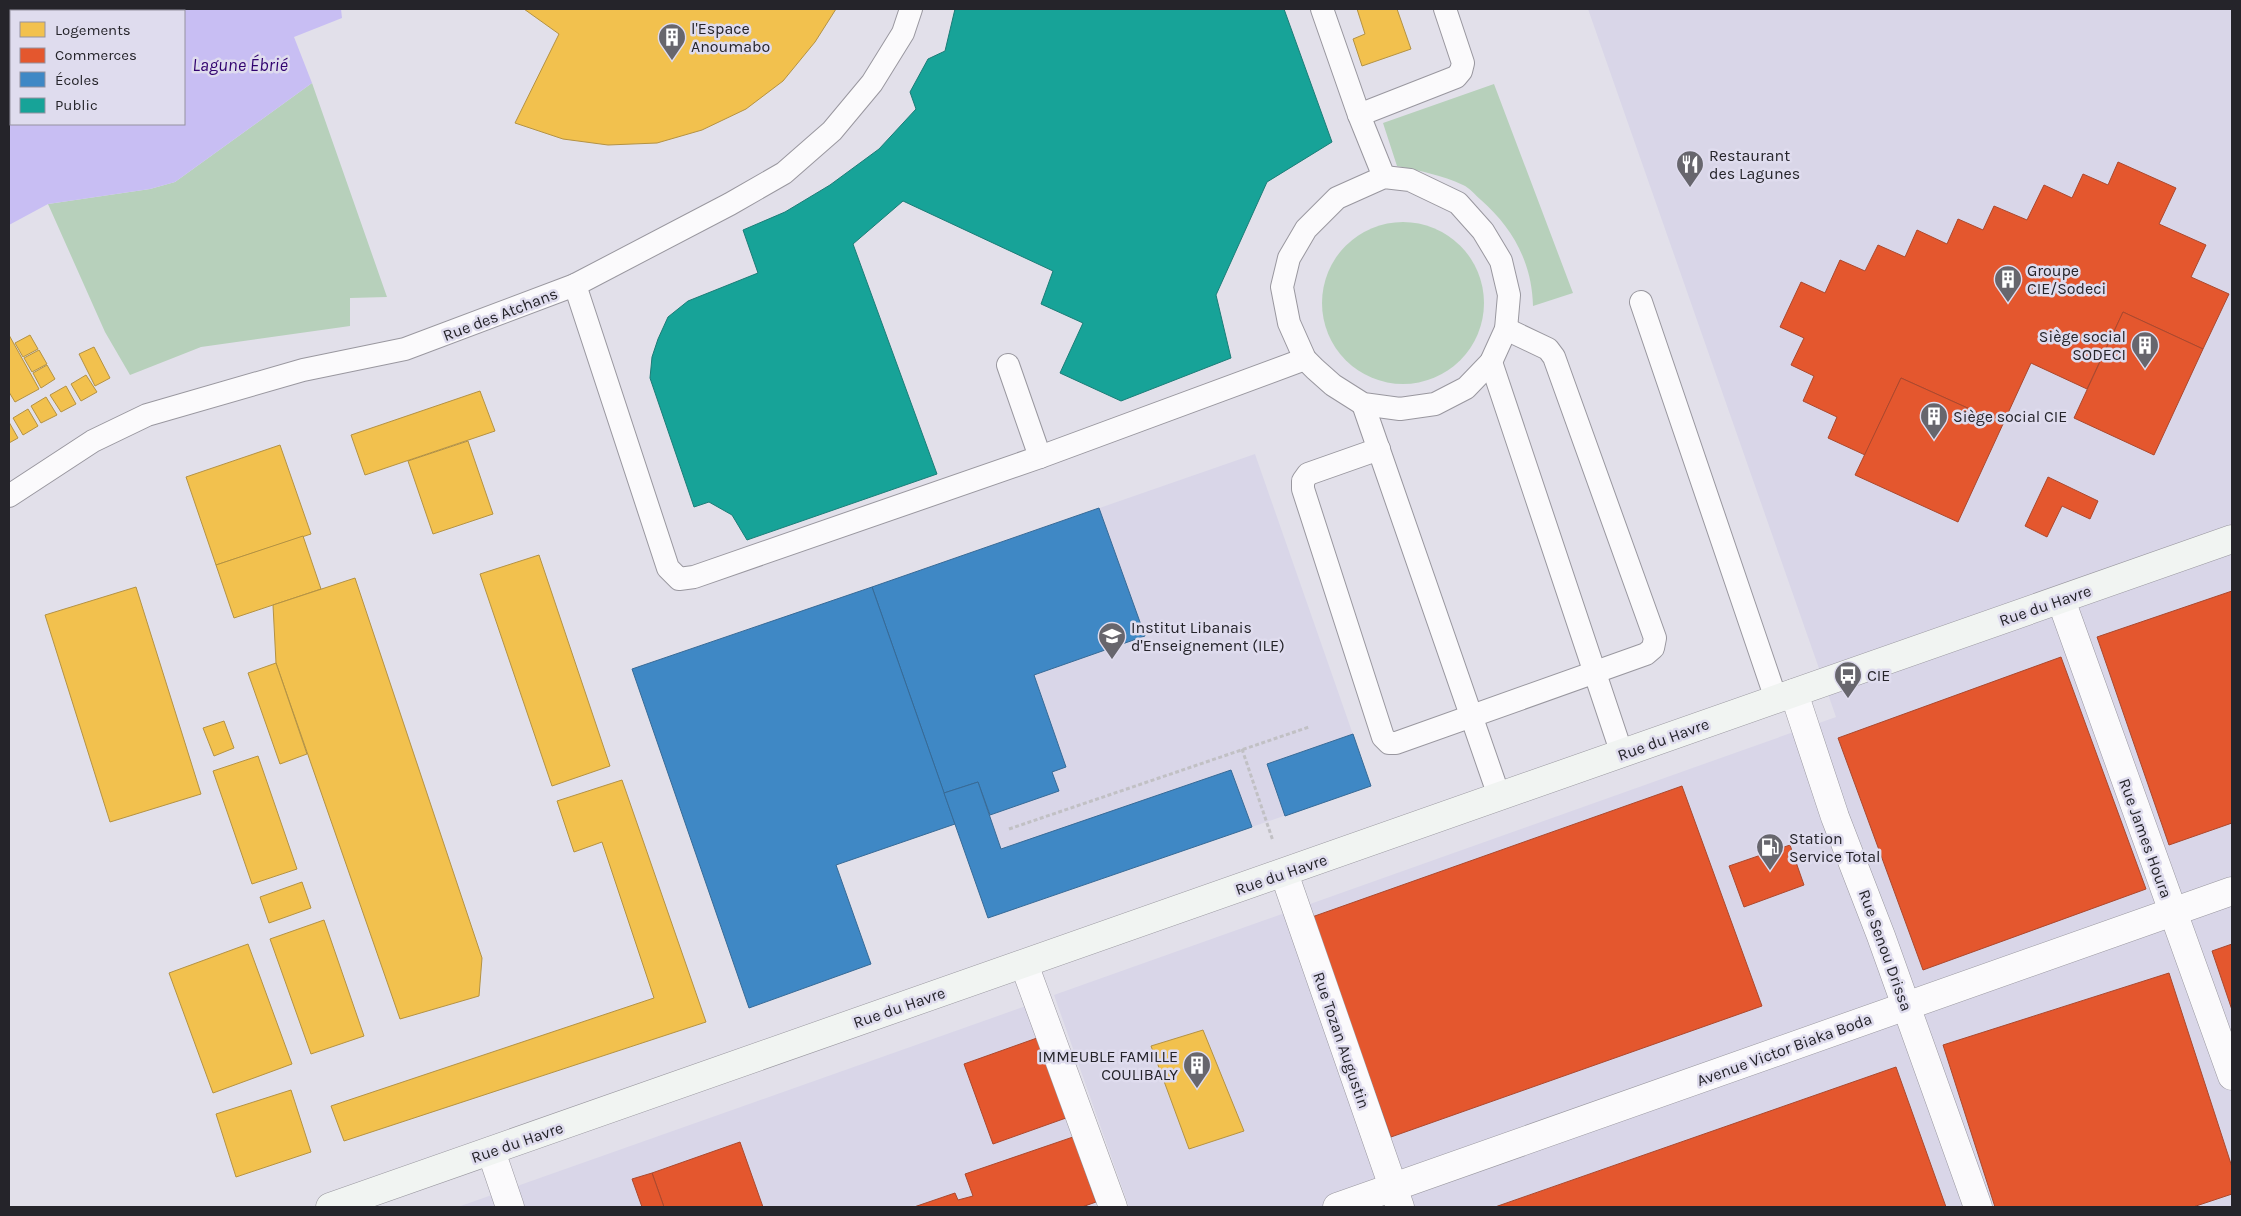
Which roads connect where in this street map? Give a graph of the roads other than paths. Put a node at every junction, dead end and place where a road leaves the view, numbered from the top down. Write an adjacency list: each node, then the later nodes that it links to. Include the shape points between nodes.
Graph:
1 (911, 9): 6 (lane, Rue des Atchans, via 903,33 872,83 832,131 784,173)
2 (1322, 9): 4 (lane)
3 (1445, 9): 4 (lane, via 1463,63 1461,71 1456,77)
4 (1359, 115): 5 (lane)
5 (1384, 177): 8 (lane, via 1410,180 1458,202 1483,231 1501,261 1509,295); 9 (lane, via 1338,198 1306,228 1289,258 1282,287 1288,323)
6 (575, 286): 14 (lane, via 668,568 679,579 694,577); 15 (lane, Rue des Atchans, via 405,349 303,370 147,415 94,441)
7 (1641, 302): 19 (lane)
8 (1506, 329): 10 (lane); 18 (lane, via 1548,349 1554,357 1655,638 1646,654)
9 (1305, 359): 12 (lane, via 1332,385); 14 (lane)
10 (1491, 362): 12 (lane, via 1466,388 1435,404 1400,409); 18 (lane)
11 (1008, 365): 14 (lane)
12 (1363, 404): 13 (lane)
13 (1379, 449): 20 (lane); 20 (lane, via 1308,474 1303,481 1303,489 1383,737 1389,743 1396,743)
14 (1040, 458)
15 (9, 496)
16 (2232, 539): 17 (main road, Rue du Havre)
17 (2061, 600): 19 (main road, Rue du Havre); 25 (street, Rue James Houra)
18 (1595, 673): 20 (lane); 21 (lane)
19 (1785, 696): 21 (main road, Rue du Havre); 27 (street, Rue Senou Drissa, via 1836,817)
20 (1471, 715): 22 (lane)
21 (1622, 754): 22 (main road, Rue du Havre)
22 (1499, 796): 23 (main road, Rue du Havre)
23 (1284, 873): 26 (main road, Rue du Havre); 30 (street, Rue Tozan Augustin)
24 (2232, 891): 25 (street, Avenue Victor Biaka Boda)
25 (2173, 912): 27 (street, Avenue Victor Biaka Boda); 28 (street, Rue James Houra)
26 (1024, 964): 29 (main road, Rue du Havre); 33 (street)
27 (1906, 1006): 30 (street, Avenue Victor Biaka Boda); 35 (street, Rue Senou Drissa)
28 (2232, 1076)
29 (491, 1151): 31 (main road, Rue du Havre); 32 (street)
30 (1397, 1197): 34 (street, Avenue Victor Biaka Boda)
31 (330, 1207)
32 (510, 1207)
33 (1113, 1207)
34 (1337, 1207)
35 (1978, 1207)

